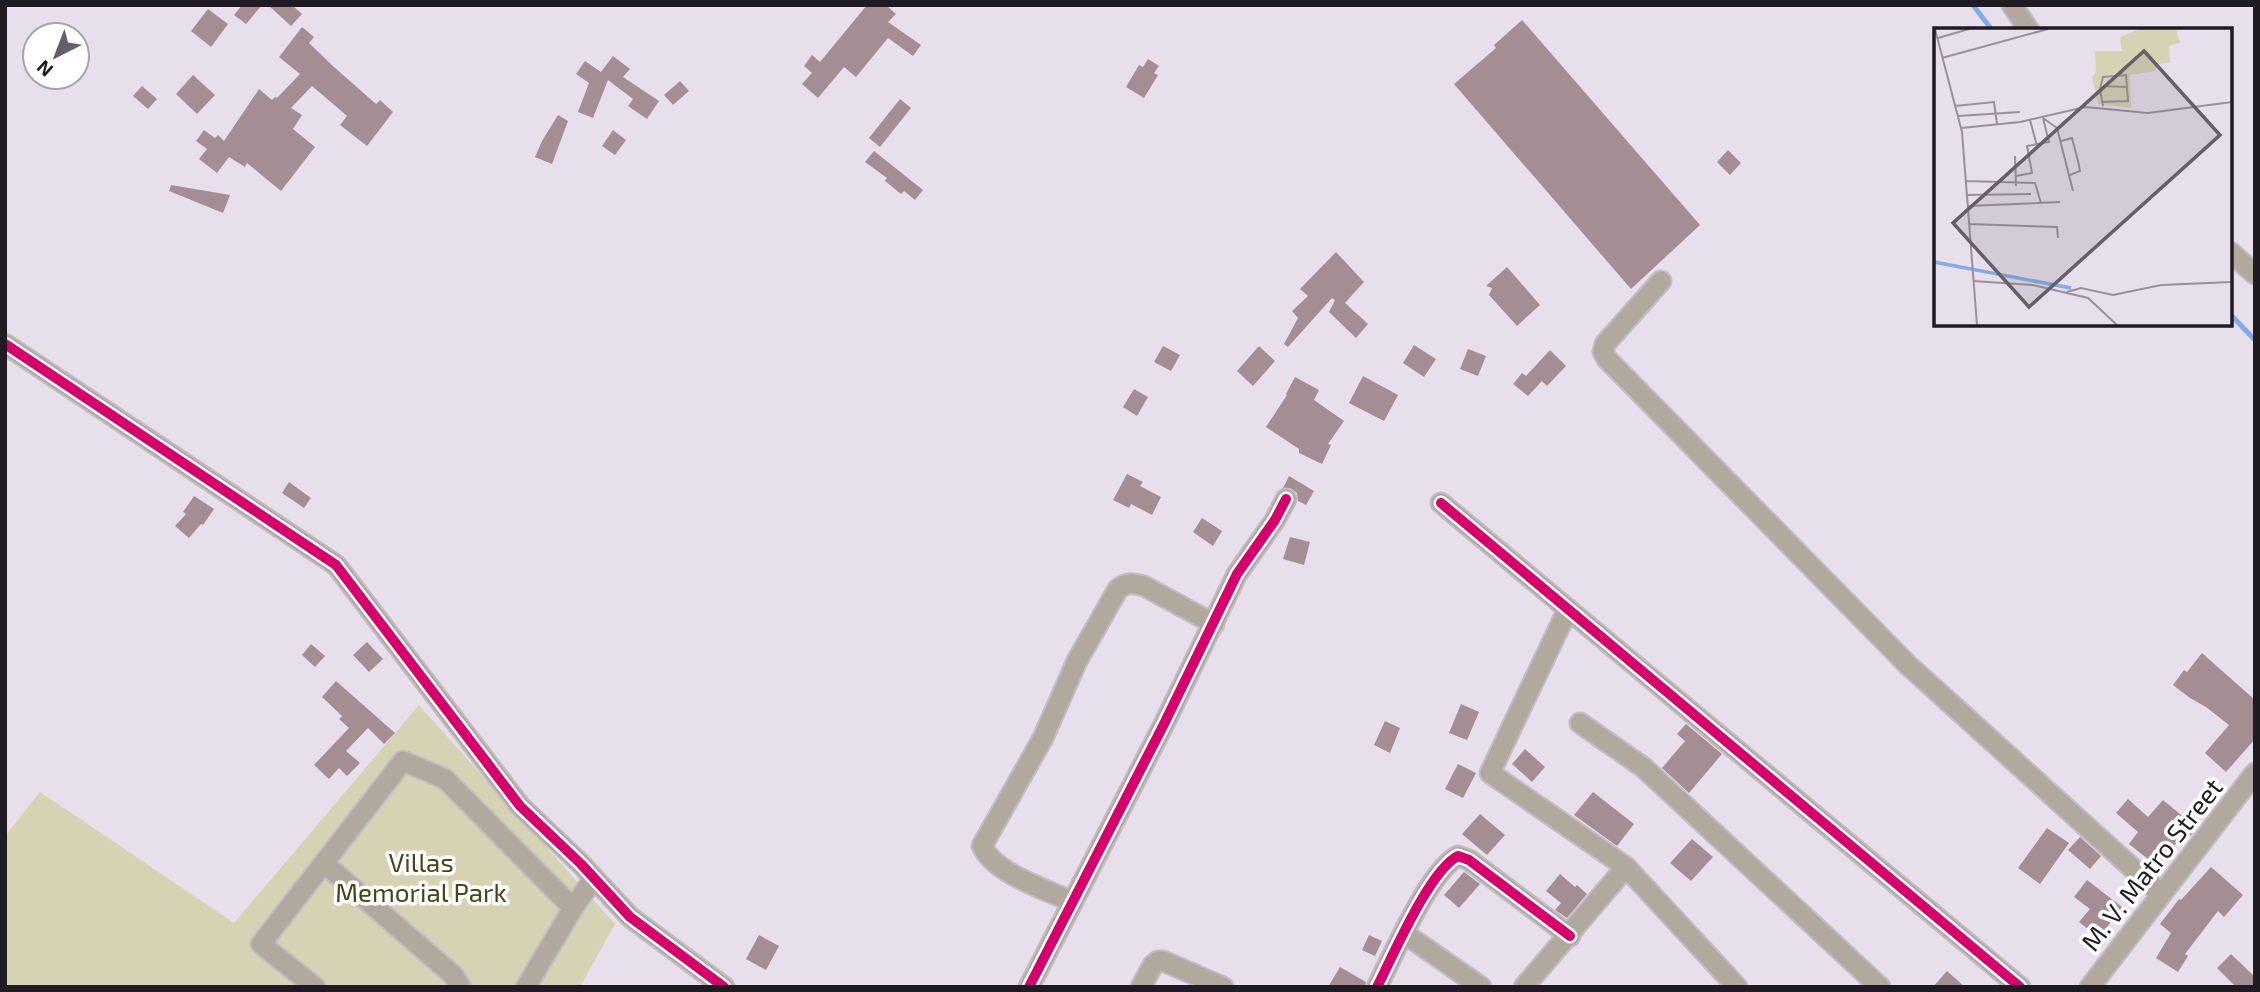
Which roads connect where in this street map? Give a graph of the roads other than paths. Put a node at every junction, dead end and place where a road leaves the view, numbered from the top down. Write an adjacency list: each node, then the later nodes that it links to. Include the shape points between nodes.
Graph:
1 (2012, 5): 2 (street)
2 (2028, 28)
3 (2232, 254): 4 (street)
4 (2255, 274)
5 (1661, 281): 16 (street, via 1605,344 1607,359 1908,665)
6 (5, 344): 15 (street, via 336,565 520,806)
7 (1286, 499): 10 (street, via 1237,574)
8 (1441, 503): 9 (street)
9 (1568, 609): 14 (street, via 1490,773); 33 (street)
10 (1214, 624): 17 (street); 17 (street, via 1144,586 1124,584 1118,589 982,846 1003,869)
11 (1580, 723): 32 (street, via 1643,767)
12 (2255, 773): 16 (street, M. V. Matro Street)
13 (325, 864): 18 (street, via 403,761 445,779); 21 (street, via 261,944); 22 (street)
14 (1626, 867): 20 (street); 31 (street)
15 (594, 878): 18 (street); 24 (street, via 630,917)
16 (2161, 894): 34 (street, M. V. Matro Street)
17 (1073, 902): 25 (street)
18 (573, 908): 23 (street)
19 (1405, 934): 20 (street, via 1427,892 1458,856); 28 (street); 29 (street)
20 (1570, 936): 30 (street)
21 (315, 987)
22 (461, 987)
23 (526, 987)
24 (724, 987)
25 (1029, 987)
26 (1142, 987): 27 (street, via 1158,961)
27 (1223, 987)
28 (1377, 987)
29 (1481, 987)
30 (1524, 987)
31 (1737, 987)
32 (1880, 987)
33 (2020, 987)
34 (2090, 987)

